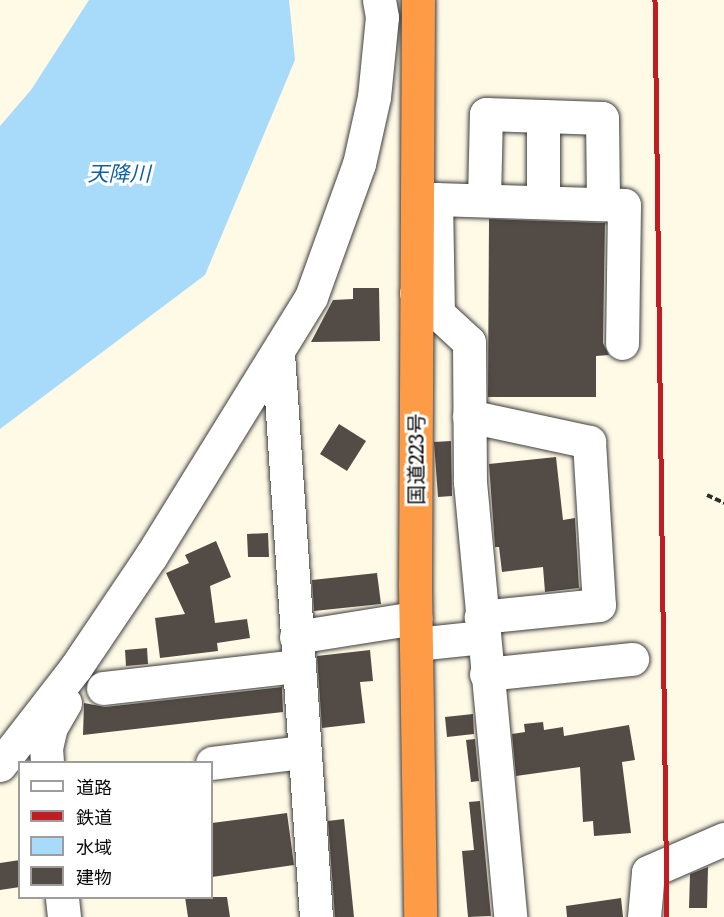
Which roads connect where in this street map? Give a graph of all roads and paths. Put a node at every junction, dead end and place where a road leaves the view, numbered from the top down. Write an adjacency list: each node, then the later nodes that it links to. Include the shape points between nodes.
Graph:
1 (380, 0): 9 (street, via 382,17 374,97 359,164 311,297)
2 (418, 0): 7 (highway, 国道223号)
3 (543, 116): 4 (street, via 486,114); 5 (street); 6 (street, via 602,118)
4 (484, 201): 5 (street); 7 (street, via 436,199)
5 (543, 202): 6 (street)
6 (603, 204): 8 (street, via 624,205)
7 (427, 303): 10 (street, via 469,342); 14 (highway, 国道223号)
8 (622, 343)
9 (278, 353): 15 (street); 17 (street, via 206,472)
10 (469, 416): 13 (street, via 470,482); 13 (street, via 589,442 599,605)
11 (707, 495): 12 (path)
12 (724, 503)
13 (482, 627): 14 (street); 18 (street)
14 (416, 631): 15 (street); 28 (highway, 国道223号)
15 (296, 652): 19 (street); 20 (street)
16 (632, 659): 18 (street)
17 (76, 667): 21 (street, via 68,697 51,727); 23 (street)
18 (486, 674): 29 (street)
19 (103, 688)
20 (303, 752): 22 (street); 27 (street)
21 (47, 761)
22 (213, 763)
23 (0, 765)
24 (724, 839): 30 (street, via 648,872)
25 (62, 899): 26 (street)
26 (64, 917)
27 (316, 917)
28 (420, 917)
29 (510, 917)
30 (644, 917)

